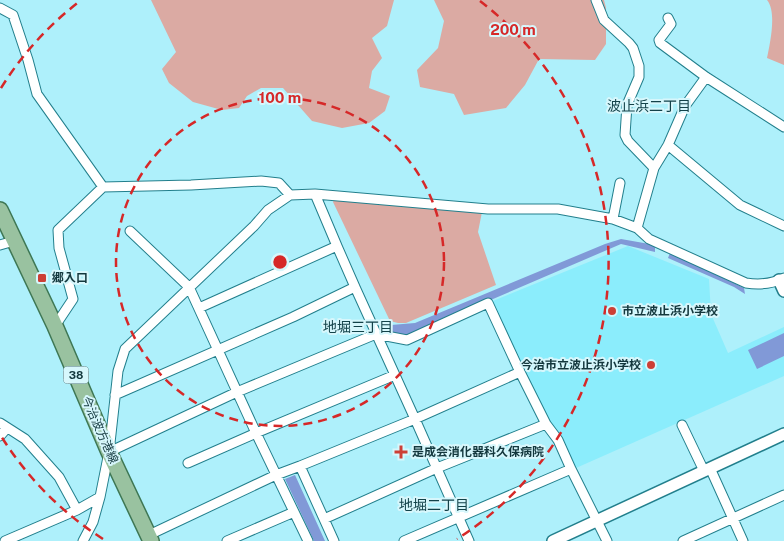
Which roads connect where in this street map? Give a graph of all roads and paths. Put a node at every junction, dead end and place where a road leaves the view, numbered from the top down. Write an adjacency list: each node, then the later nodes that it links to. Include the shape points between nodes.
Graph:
1 (596, 0): 7 (street, via 604,20 633,48 639,77 627,105 625,134)
2 (0, 8): 9 (street, via 13,15 37,94)
3 (668, 18): 4 (street, via 671,24 658,40)
4 (706, 77): 5 (street); 6 (street, via 685,106)
5 (784, 127)
6 (668, 145): 7 (street); 14 (street, via 740,205)
7 (654, 168): 15 (street)
8 (620, 183): 13 (street)
9 (104, 187): 10 (street, via 261,181 279,183); 23 (street, via 58,230 59,248 73,299)
10 (290, 194): 11 (street); 20 (street, via 268,210)
11 (315, 194): 13 (street, via 488,209 558,209); 18 (street)
12 (0, 210): 17 (main road, 今治波方港線 / 38)
13 (613, 219): 15 (street)
14 (784, 226)
15 (637, 228): 19 (street, via 649,239 746,283)
16 (130, 231): 20 (street)
17 (7, 243): 23 (main road, 今治波方港線 / 38)
18 (337, 246): 21 (street); 22 (street)
19 (782, 283)
20 (189, 287): 22 (street); 29 (street, via 125,349)
21 (355, 287): 24 (street); 25 (street)
22 (199, 308): 25 (street)
23 (55, 326): 37 (main road, 今治波方港線 / 38)
24 (376, 334): 26 (street, via 407,340 488,303); 27 (street); 28 (street)
25 (218, 350): 28 (street); 29 (street)
26 (520, 372): 30 (street); 31 (street)
27 (395, 375): 30 (street); 34 (street)
28 (237, 392): 34 (street); 37 (street)
29 (115, 394): 37 (street)
30 (415, 419): 39 (street); 40 (street)
31 (546, 424): 40 (street); 41 (street, via 558,440)
32 (4, 425): 36 (street); 46 (street, via 25,439 60,478)
33 (682, 425): 42 (street)
34 (256, 433): 38 (street); 43 (street)
35 (784, 434): 42 (street)
36 (0, 436)
37 (109, 452): 45 (street); 52 (main road, 今治波方港線 / 38)
38 (188, 463)
39 (300, 466): 43 (street); 49 (street)
40 (437, 468): 48 (street); 49 (street)
41 (571, 469): 48 (street); 51 (street)
42 (707, 469): 50 (street); 51 (street)
43 (276, 475): 47 (street); 52 (street)
44 (784, 495): 50 (street)
45 (100, 497): 46 (street); 54 (street)
46 (77, 510): 53 (street)
47 (294, 512): 55 (street); 56 (street)
48 (459, 517): 58 (street); 59 (street)
49 (324, 518): 57 (street)
50 (733, 518): 62 (street); 63 (street)
51 (597, 521): 60 (street); 61 (street)
52 (150, 538)
53 (6, 541)
54 (83, 541)
55 (228, 541)
56 (308, 541)
57 (334, 541)
58 (404, 541)
59 (469, 541)
60 (552, 541)
61 (607, 541)
62 (683, 541)
63 (743, 541)

